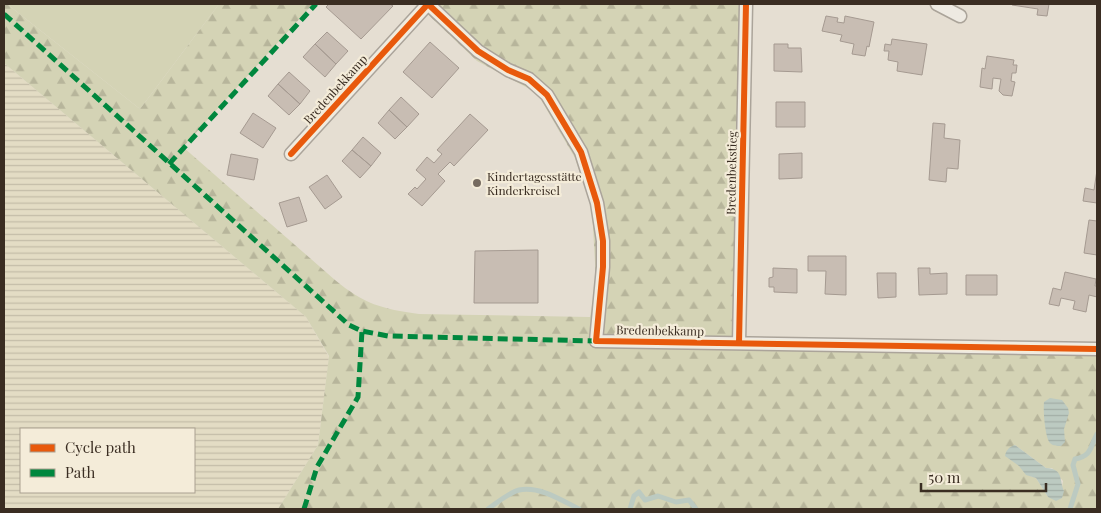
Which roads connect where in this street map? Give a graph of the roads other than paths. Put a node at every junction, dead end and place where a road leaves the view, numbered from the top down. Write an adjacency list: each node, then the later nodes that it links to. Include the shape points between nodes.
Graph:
1 (746, 4): 5 (street, Bredenbekstieg)
2 (937, 4): 3 (street)
3 (960, 16)
4 (291, 154): 5 (street, Bredenbekkamp, via 428,4 478,51 529,79 547,95 581,152 597,203 603,240 596,341)
5 (739, 342): 6 (street, Bredenbekkamp)
6 (1097, 349)

